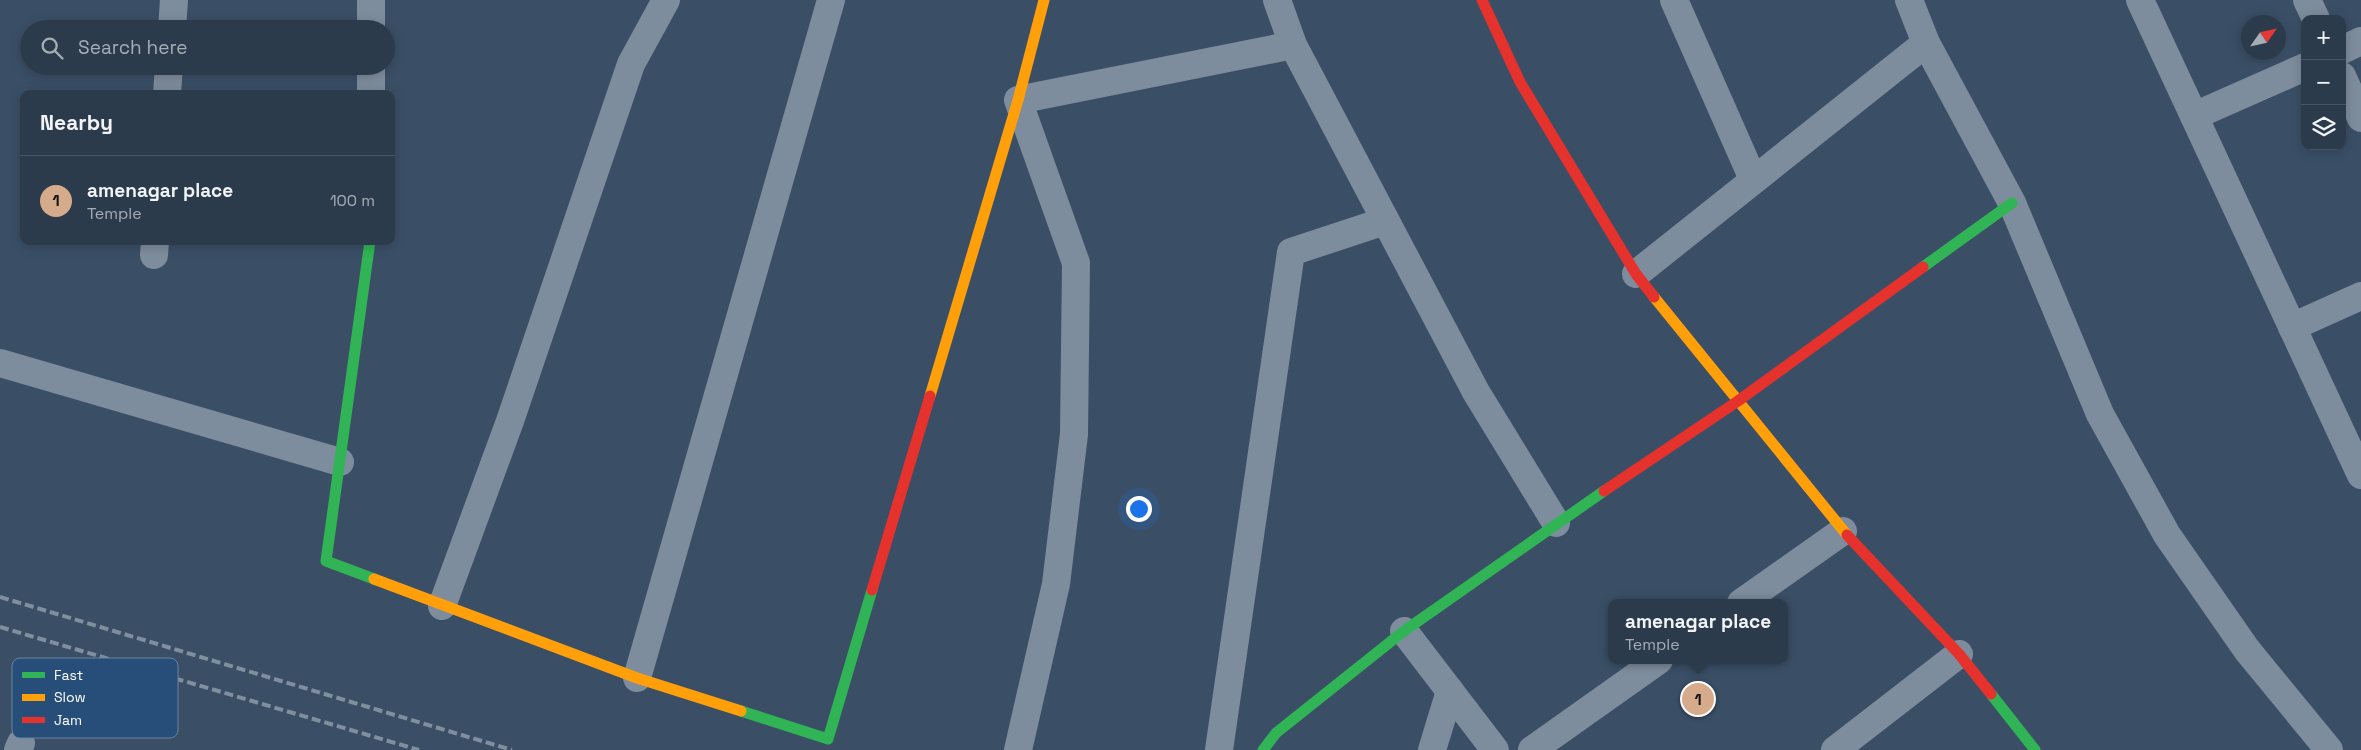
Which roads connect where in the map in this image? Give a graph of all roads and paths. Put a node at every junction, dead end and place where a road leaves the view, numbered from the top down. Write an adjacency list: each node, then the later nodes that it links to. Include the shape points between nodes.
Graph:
1 (174, 0): 13 (street)
2 (371, 0): 14 (street)
3 (666, 0): 42 (street, via 631,64 510,421)
4 (831, 0): 46 (street)
5 (1044, 0): 25 (street)
6 (1277, 0): 17 (street)
7 (1482, 0): 32 (street, via 1520,82)
8 (1674, 0): 28 (street)
9 (1909, 0): 16 (street)
10 (2140, 0): 26 (street)
11 (2307, 0): 12 (street)
12 (2314, 15)
13 (173, 20)
14 (371, 20)
15 (2361, 41): 18 (street)
16 (1926, 43): 28 (street); 29 (street)
17 (1293, 45): 25 (street); 30 (street)
18 (2346, 48)
19 (2301, 69): 26 (street)
20 (168, 75): 23 (street)
21 (371, 75): 24 (street)
22 (2346, 85): 27 (street)
23 (167, 90)
24 (370, 90)
25 (1018, 100): 46 (street, via 828,739); 48 (street, via 1076,263 1074,434 1056,584)
26 (2194, 116): 34 (street)
27 (2361, 118)
28 (1753, 179): 32 (street)
29 (2012, 203): 36 (street); 56 (street, via 2100,414 2166,535 2247,650)
30 (1385, 221): 39 (street, via 1476,392); 49 (street, via 1291,252)
31 (369, 245): 37 (street)
32 (1636, 274): 36 (street)
33 (2361, 296): 34 (street)
34 (2292, 327): 38 (street)
35 (0, 363): 37 (street)
36 (1738, 401): 39 (street); 40 (street)
37 (340, 462): 42 (street, via 326,562)
38 (2361, 476)
39 (1556, 523): 43 (street)
40 (1843, 531): 41 (street); 44 (street)
41 (1747, 599)
42 (442, 606): 46 (street)
43 (1404, 631): 47 (street); 50 (street, via 1276,732)
44 (1958, 654): 54 (street); 55 (street)
45 (1653, 664): 53 (street)
46 (637, 678)
47 (1450, 692): 51 (street); 52 (street)
48 (1018, 750)
49 (1219, 750)
50 (1263, 750)
51 (1432, 750)
52 (1494, 750)
53 (1532, 750)
54 (1835, 750)
55 (2035, 750)
56 (2329, 750)

